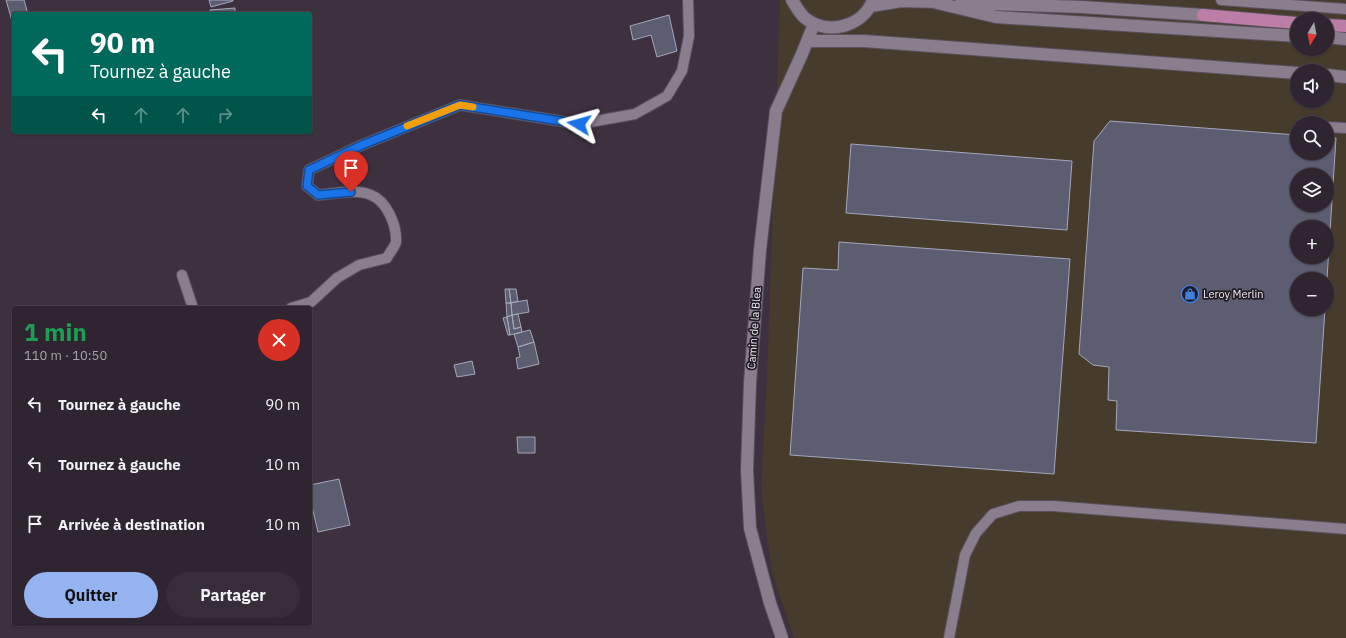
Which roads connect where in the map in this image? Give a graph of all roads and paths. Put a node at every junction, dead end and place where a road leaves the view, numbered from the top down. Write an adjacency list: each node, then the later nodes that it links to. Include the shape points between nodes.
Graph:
1 (688, 0): 23 (lane, via 689,36 682,72 667,96 635,114 579,124 460,105 362,145 309,170 307,186 318,195 351,192 372,195 386,208 395,224 396,244 386,258 359,266 337,278 311,302)
2 (792, 0): 9 (street, via 805,18)
3 (1221, 0): 6 (lane)
4 (933, 2): 5 (street); 7 (street, via 1082,7); 12 (street, via 996,17)
5 (872, 3): 9 (street, via 860,18 846,26 825,27)
6 (1346, 9)
7 (1203, 16): 8 (main road)
8 (1290, 22)
9 (814, 24): 15 (street, Camin de la Blea)
10 (1334, 25): 11 (main road)
11 (1346, 26)
12 (1290, 36)
13 (1334, 38): 14 (street)
14 (1346, 39)
15 (808, 41): 16 (street, via 864,41); 25 (street, Camin de la Blea, via 776,111 760,250 750,383 747,470 750,528)
16 (1290, 72)
17 (1334, 76): 18 (street)
18 (1346, 77)
19 (1334, 127): 20 (lane)
20 (1346, 128)
21 (182, 275): 22 (lane)
22 (192, 306)
23 (297, 306)
24 (1346, 529): 26 (lane, via 1053,506 1019,506 993,514 976,533 965,555)
25 (782, 638)
26 (949, 638)

